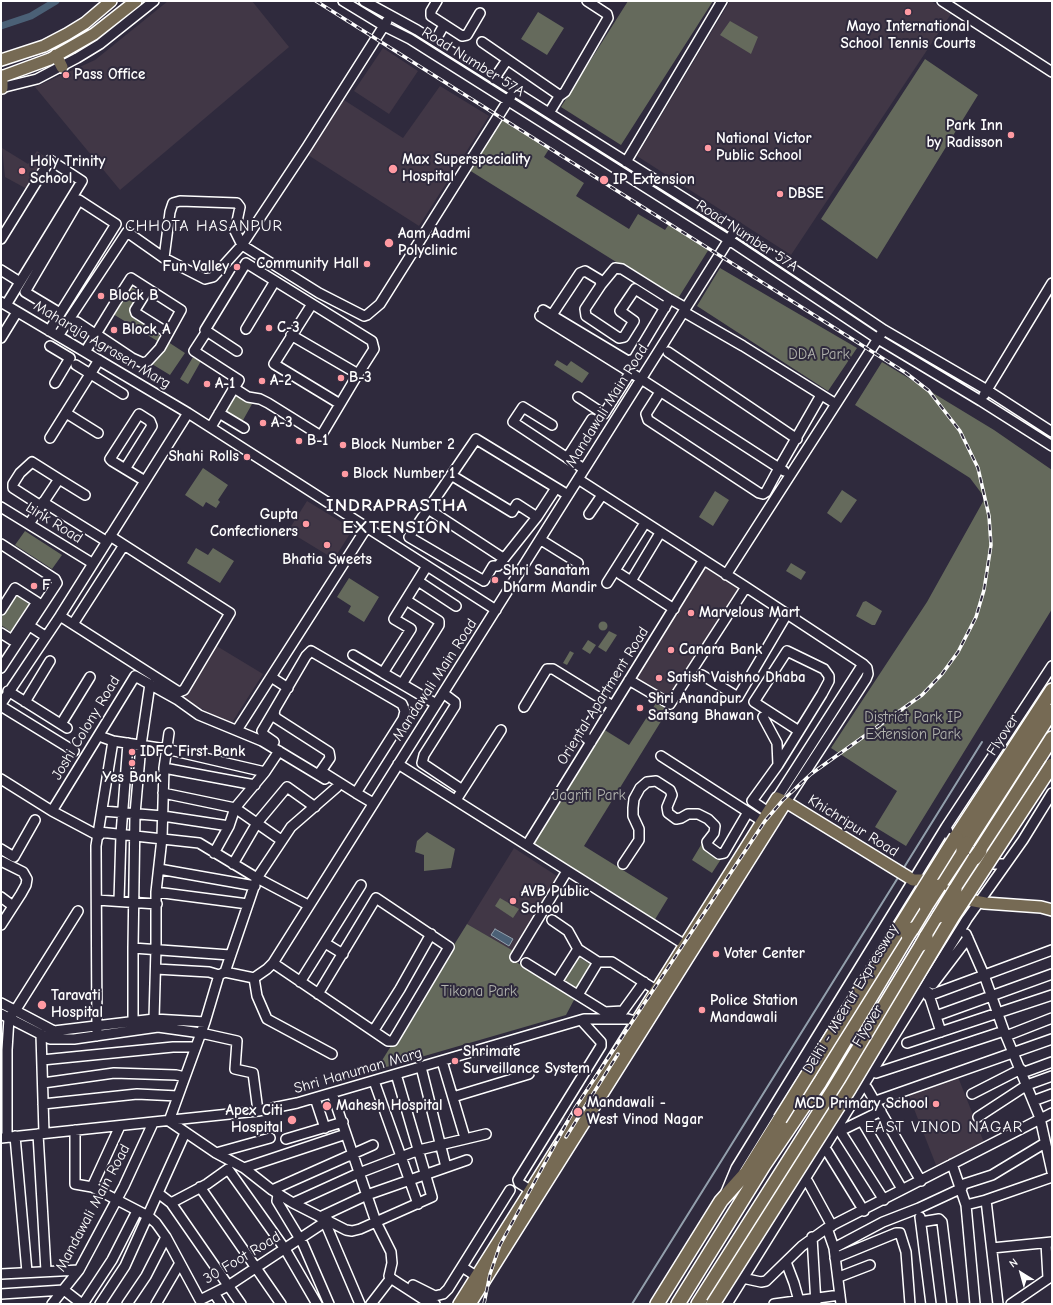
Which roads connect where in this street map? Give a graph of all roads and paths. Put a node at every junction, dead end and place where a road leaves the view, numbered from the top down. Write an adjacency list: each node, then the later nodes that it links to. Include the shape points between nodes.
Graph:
1 (111, 1): 17 (main road, via 67,34 44,46)
2 (136, 1): 16 (main road, via 94,34)
3 (154, 1): 19 (street, via 100,44)
4 (343, 1): 13 (street, Road Number 57A)
5 (364, 1): 11 (street, Road Number 57A)
6 (437, 1): 12 (street, via 430,14)
7 (586, 1): 24 (street, via 607,14 608,18 565,92)
8 (722, 1): 27 (street)
9 (942, 1): 20 (street)
10 (480, 13): 12 (street, via 464,36)
11 (389, 17): 13 (street); 14 (street, Road Number 57A)
12 (444, 25): 14 (street)
13 (384, 26): 25 (street, Road Number 57A, via 410,39); 31 (street)
14 (435, 42): 21 (street, Road Number 57A)
15 (482, 42): 18 (street)
16 (56, 55): 19 (main road); 22 (main road)
17 (1, 60)
18 (507, 60): 21 (street); 24 (street)
19 (62, 67): 22 (street, via 37,79)
20 (1052, 72)
21 (494, 79): 23 (street, Road Number 57A)
22 (1, 82)
23 (514, 92): 25 (street); 26 (street, Road Number 57A)
24 (560, 95): 26 (street)
25 (508, 101): 30 (street, Road Number 57A); 31 (street, via 380,304 367,315 364,316 319,293)
26 (549, 113): 27 (street, Road Number 57A)
27 (626, 162): 28 (street, Road Number 57A)
28 (735, 230): 30 (street, Mandawali Main Road); 49 (street, Road Number 57A)
29 (1, 239): 35 (street, via 50,160 82,181)
30 (729, 240): 43 (street, Mandawali Main Road); 56 (street, Road Number 57A)
31 (242, 245): 32 (street, via 213,277 208,279); 32 (street, via 235,231 240,207 237,203 176,201 170,212)
32 (164, 258): 51 (street, via 127,232)
33 (2, 272): 35 (street)
34 (275, 281): 41 (street); 48 (street); 50 (street, via 246,263 205,330)
35 (20, 282): 40 (street)
36 (1052, 284): 71 (street)
37 (601, 285): 39 (street, via 615,268 622,269); 42 (street, via 585,309 586,316 618,338 624,337 634,321 620,311 635,289); 46 (street, via 600,280 586,271 580,273)
38 (148, 289): 52 (street, via 180,310); 52 (street, via 136,312); 53 (street, via 131,278)
39 (670, 298): 42 (street); 43 (street)
40 (4, 304): 44 (street, Maharaja Agrasen Marg)
41 (312, 304): 54 (street); 67 (street, via 372,341 374,349)
42 (665, 308): 46 (street, via 634,359 628,361)
43 (685, 310): 68 (street, Mandawali Main Road); 74 (street)
44 (17, 312): 51 (street, Maharaja Agrasen Marg); 55 (street)
45 (60, 313): 45 (street, via 25,292 79,200 116,224); 51 (street)
46 (552, 315): 66 (street, via 541,313)
47 (77, 322): 53 (street)
48 (246, 329)
49 (884, 330): 56 (street); 71 (street, Road Number 57A)
50 (207, 331): 59 (street); 70 (street, via 194,351 239,380)
51 (54, 333): 57 (street, Maharaja Agrasen Marg)
52 (168, 333): 53 (street, via 160,348 148,361 143,362 132,358)
53 (96, 334): 60 (street)
54 (291, 334): 67 (street); 77 (street, via 275,360 275,365)
55 (1, 338)
56 (878, 339): 76 (street, Road Number 57A); 78 (street)
57 (72, 344): 60 (street, Maharaja Agrasen Marg); 62 (street)
58 (50, 346): 62 (street)
59 (237, 351)
60 (85, 352): 63 (street, Maharaja Agrasen Marg)
61 (668, 352): 89 (street)
62 (65, 355): 69 (street, via 70,358)
63 (99, 360): 65 (street); 80 (street, Maharaja Agrasen Marg)
64 (76, 365): 65 (street)
65 (90, 373): 73 (street); 79 (street)
66 (630, 373): 68 (street); 75 (street, via 604,414)
67 (358, 374): 77 (street)
68 (641, 379): 72 (street); 94 (street, Mandawali Main Road)
69 (55, 383)
70 (234, 388): 77 (street, via 248,397 268,403 321,436); 81 (street)
71 (987, 390): 76 (street); 86 (street, Road Number 57A)
72 (660, 392): 92 (street); 92 (street, via 646,414 648,420 759,493 766,492)
73 (123, 394)
74 (821, 395): 78 (street); 89 (street)
75 (578, 397)
76 (981, 401): 90 (street, Road Number 57A)
77 (340, 404)
78 (836, 404): 96 (street)
79 (66, 413): 87 (street); 88 (street)
80 (188, 413): 84 (street, Maharaja Agrasen Marg); 99 (street)
81 (219, 414): 84 (street); 85 (street)
82 (592, 419): 91 (street)
83 (552, 425): 91 (street, via 523,407 513,422)
84 (211, 427): 111 (street, Maharaja Agrasen Marg)
85 (244, 428)
86 (1052, 432)
87 (98, 433)
88 (50, 438)
89 (797, 439): 92 (street)
90 (1052, 446)
91 (567, 458): 94 (street)
92 (779, 468): 96 (street)
93 (126, 469): 93 (street, via 112,461 110,456 137,414 140,414 150,421 152,426); 99 (street)
94 (584, 469): 98 (street, Mandawali Main Road)
95 (451, 475): 100 (street, via 476,439); 106 (street); 108 (street, via 512,512 517,504)
96 (790, 475): 123 (street)
97 (59, 479): 101 (street); 104 (street); 104 (street, via 32,462 20,473 13,488)
98 (578, 479): 102 (street, Mandawali Main Road); 103 (street)
99 (145, 481): 113 (street)
100 (556, 488): 102 (street); 108 (street)
101 (85, 495)
102 (568, 495): 114 (street, Mandawali Main Road)
103 (602, 495): 107 (street); 109 (street)
104 (42, 504): 110 (street); 113 (street)
105 (1, 507): 110 (street, Link Road)
106 (428, 509): 117 (street); 117 (street, via 409,537 484,581 493,566 498,566)
107 (589, 514)
108 (537, 517): 117 (street)
109 (645, 523): 112 (street); 126 (street)
110 (29, 524): 119 (street, Link Road)
111 (367, 527): 121 (street, Maharaja Agrasen Marg); 146 (street)
112 (660, 533): 118 (street); 125 (street)
113 (108, 539): 116 (street); 119 (street)
114 (541, 540): 120 (street); 132 (street, Mandawali Main Road)
115 (1, 544): 135 (street, via 57,582)
116 (124, 545): 136 (street); 136 (street, via 230,613 184,690 179,692)
117 (503, 558)
118 (703, 561): 123 (street); 130 (street, Oriental Apartment Road)
119 (92, 563): 134 (street)
120 (578, 563)
121 (427, 566): 124 (street); 132 (street, Maharaja Agrasen Marg)
122 (620, 574): 125 (street)
123 (726, 576): 127 (street)
124 (418, 581): 128 (street); 129 (street)
125 (631, 581): 130 (street)
126 (607, 583)
127 (746, 587): 133 (street); 147 (street, via 670,704)
128 (406, 600): 143 (street, via 394,619 411,629); 149 (street, via 439,621 440,625)
129 (456, 606)
130 (674, 609): 147 (street, Oriental Apartment Road)
131 (1, 610): 135 (street, via 15,588 37,602)
132 (496, 610): 153 (street, Mandawali Main Road)
133 (787, 614): 144 (street, via 738,697); 191 (street, via 863,664 868,670 866,679)
134 (60, 616): 136 (street); 138 (street)
135 (27, 624): 137 (street, via 12,640); 138 (street); 142 (street)
136 (73, 624)
137 (1, 633)
138 (45, 636): 152 (street)
139 (353, 655): 143 (street)
140 (50, 661): 155 (street)
141 (1052, 666): 206 (street)
142 (1, 668)
143 (383, 673): 149 (street)
144 (702, 675)
145 (90, 677): 155 (street, via 64,726)
146 (271, 678): 150 (street); 163 (street)
147 (629, 680): 158 (street, Oriental Apartment Road)
148 (150, 684): 163 (street, via 199,715); 167 (street, Joshi Colony Road, via 138,676 133,678); 172 (street)
149 (402, 684): 156 (street)
150 (288, 688): 160 (street); 188 (street, via 311,651 402,704 405,711 403,719)
151 (1052, 690): 373 (highway, Flyover, bridge, via 926,883 747,1172)
152 (8, 691): 155 (street); 157 (street)
153 (443, 693): 156 (street, Mandawali Main Road); 186 (street, via 455,702 455,706 424,755 422,763)
154 (604, 700): 158 (street); 159 (street, via 553,669 547,669); 170 (street, via 585,732 585,737)
155 (25, 702)
156 (436, 704): 177 (street, Mandawali Main Road)
157 (1, 705): 174 (street)
158 (613, 706): 170 (street, Oriental Apartment Road)
159 (524, 707)
160 (274, 709): 181 (street, via 276,718 329,752 330,758); 181 (street, via 262,731 264,735)
161 (1052, 711): 432 (highway, Delhi - Meerut Expressway, bridge, via 926,906 820,1082 764,1165)
162 (763, 716): 178 (street, via 777,742)
163 (238, 730): 175 (street)
164 (501, 730): 190 (street)
165 (799, 731): 165 (street, via 822,694 829,676 824,670 787,651 754,702); 178 (street)
166 (169, 733): 173 (street)
167 (99, 736): 169 (street); 195 (street, Joshi Colony Road)
168 (1052, 738): 433 (highway, bridge)
169 (113, 741): 171 (street); 196 (street)
170 (591, 742): 212 (street, Oriental Apartment Road)
171 (128, 743): 172 (street); 197 (street)
172 (141, 745): 173 (street); 200 (street)
173 (166, 749): 180 (street); 182 (street)
174 (74, 751)
175 (279, 751): 182 (street); 185 (street)
176 (661, 756): 198 (street)
177 (398, 764): 190 (street); 192 (street, Mandawali Main Road)
178 (778, 765): 199 (street, via 752,801)
179 (1052, 765): 434 (highway, Flyover, bridge, via 953,916 850,1088)
180 (164, 768): 184 (street); 187 (street)
181 (321, 771): 188 (street)
182 (265, 772): 184 (street)
183 (1, 779): 195 (street)
184 (255, 785): 194 (street)
185 (337, 787): 192 (street); 193 (street)
186 (458, 787)
187 (163, 793): 194 (street); 201 (street)
188 (356, 793): 192 (street)
189 (1052, 793): 218 (street)
190 (456, 800): 212 (street)
191 (781, 800): 199 (main road); 221 (main road, Khichripur Road); 243 (main road)
192 (372, 804): 231 (street, Mandawali Main Road)
193 (315, 807): 204 (street, via 287,787); 211 (street, via 291,827)
194 (235, 808): 204 (street); 205 (street)
195 (52, 811): 207 (street)
196 (103, 811): 197 (street); 207 (street)
197 (123, 812): 200 (street); 208 (street)
198 (748, 812): 203 (street); 217 (street, via 724,853 719,854 708,846 707,842 714,833 715,826 708,819 698,814 688,814 676,819 668,813 667,807 672,795 670,790 656,781 646,782 634,799 633,816 639,829 639,840)
199 (768, 812): 203 (main road)
200 (135, 814): 201 (street); 209 (street)
201 (163, 816): 205 (street); 210 (street)
202 (35, 820): 213 (street, via 14,857)
203 (762, 821): 243 (main road)
204 (257, 823): 211 (street); 216 (street)
205 (229, 826): 214 (street)
206 (946, 827): 218 (street, via 950,837 993,864); 221 (street)
207 (99, 834): 208 (street); 226 (street, via 96,846)
208 (121, 834): 209 (street); 227 (street)
209 (135, 836): 210 (street); 228 (street)
210 (162, 838): 214 (street, via 199,843); 219 (street)
211 (281, 840): 222 (street)
212 (527, 845): 220 (street)
213 (1, 849)
214 (214, 853): 216 (street)
215 (1, 861): 233 (street, via 19,869 27,879)
216 (233, 864): 222 (street)
217 (623, 864)
218 (1006, 864): 232 (street)
219 (159, 869): 222 (street); 224 (street)
220 (567, 870): 243 (street); 250 (street)
221 (913, 880): 232 (main road, Khichripur Road, via 923,880); 237 (street)
222 (256, 882): 230 (street); 231 (street)
223 (361, 885): 242 (street)
224 (156, 892): 229 (street); 230 (street)
225 (1, 897): 233 (street)
226 (96, 900): 227 (street); 281 (street)
227 (119, 901): 228 (street)
228 (133, 902): 229 (street); 244 (street)
229 (156, 904): 245 (street)
230 (248, 904): 248 (street)
231 (308, 905): 253 (street, Mandawali Main Road)
232 (977, 905): 234 (main road, Khichripur Road, via 1041,907); 239 (street)
233 (13, 906): 238 (street)
234 (1052, 910)
235 (78, 911): 270 (street)
236 (552, 920): 246 (street, via 568,931)
237 (888, 922): 251 (street, via 896,923 938,950); 373 (street, via 736,1168)
238 (1, 924)
239 (962, 928): 241 (street); 251 (street)
240 (431, 934): 249 (street, via 376,898); 280 (street); 280 (street, via 449,947 396,1038 393,1042 388,1041)
241 (968, 938): 258 (street); 264 (street)
242 (325, 943): 249 (street); 260 (street)
243 (689, 947): 263 (main road); 278 (main road)
244 (133, 948): 245 (street); 279 (street)
245 (156, 948): 248 (street); 255 (street)
246 (578, 949): 252 (street); 261 (street)
247 (1052, 950): 258 (street)
248 (230, 954): 256 (street)
249 (343, 954): 265 (street)
250 (515, 957)
251 (944, 957): 435 (street)
252 (598, 962): 262 (street, via 612,962); 266 (street)
253 (273, 963): 259 (street, Mandawali Main Road); 260 (street)
254 (526, 963): 261 (street)
255 (156, 969): 256 (street); 275 (street)
256 (222, 974): 259 (street); 277 (street)
257 (1052, 974): 268 (street)
258 (984, 975): 264 (street); 268 (street)
259 (254, 978): 292 (street, via 257,996 267,1019)
260 (300, 982): 265 (street)
261 (557, 982): 266 (street)
262 (644, 982): 263 (street); 266 (street, via 623,1011 605,1012)
263 (656, 990): 278 (main road)
264 (928, 993): 273 (street); 299 (street)
265 (318, 994): 280 (street)
266 (578, 995)
267 (1052, 995): 271 (street)
268 (991, 996): 271 (street); 273 (street)
269 (1, 1003): 270 (street)
270 (15, 1011): 272 (street); 286 (street)
271 (997, 1013): 282 (street); 285 (street)
272 (5, 1016): 284 (street); 290 (street)
273 (936, 1016): 282 (street)
274 (1052, 1018): 285 (street)
275 (154, 1019): 277 (street); 279 (street)
276 (581, 1020): 278 (street, Shri Hanuman Marg, via 628,1019); 294 (street, Shri Hanuman Marg); 366 (street, via 601,1042 601,1046 518,1180)
277 (205, 1022): 283 (street)
278 (641, 1023): 317 (main road)
279 (135, 1026): 281 (street); 283 (street)
280 (374, 1030)
281 (97, 1031): 286 (street, via 74,1039)
282 (942, 1032): 288 (street)
283 (201, 1033): 289 (street); 319 (street, via 237,1041 235,1069 253,1073)
284 (41, 1034): 286 (street); 293 (street)
285 (1005, 1034): 291 (street); 299 (street)
286 (52, 1035)
287 (1052, 1039): 291 (street)
288 (907, 1044)
289 (196, 1047): 293 (street); 303 (street)
290 (4, 1050): 298 (street)
291 (1014, 1053): 297 (street); 315 (street)
292 (332, 1054)
293 (42, 1060): 305 (street)
294 (442, 1061): 296 (street, Shri Hanuman Marg); 313 (street)
295 (1052, 1062): 297 (street)
296 (421, 1067): 300 (street, Shri Hanuman Marg); 342 (street)
297 (1021, 1071): 306 (street); 310 (street)
298 (4, 1073): 309 (street)
299 (876, 1073): 307 (street)
300 (396, 1074): 304 (street, Shri Hanuman Marg); 344 (street)
301 (529, 1074): 313 (street)
302 (1052, 1076): 306 (street)
303 (185, 1077): 305 (street, via 114,1073); 312 (street)
304 (374, 1081): 308 (street, Shri Hanuman Marg); 348 (street)
305 (43, 1083): 318 (street)
306 (1027, 1085): 316 (street); 323 (street)
307 (867, 1088): 315 (street); 332 (street)
308 (332, 1093): 314 (street, Shri Hanuman Marg); 327 (street)
309 (4, 1094): 322 (street)
310 (972, 1094)
311 (1052, 1094): 316 (street)
312 (178, 1096): 318 (street, via 137,1094); 325 (street)
313 (452, 1097): 339 (street)
314 (316, 1098): 319 (street, Shri Hanuman Marg); 330 (street)
315 (876, 1101): 320 (street)
316 (1033, 1101): 324 (street)
317 (591, 1103): 366 (main road); 417 (main road)
318 (43, 1104): 334 (street)
319 (258, 1111): 325 (street, Shri Hanuman Marg)
320 (881, 1111): 326 (street); 359 (street)
321 (1052, 1113): 324 (street)
322 (4, 1114): 337 (street)
323 (978, 1117)
324 (1040, 1118): 341 (street); 350 (street)
325 (168, 1121): 328 (street, Shri Hanuman Marg); 333 (street)
326 (862, 1121): 332 (street); 364 (street)
327 (343, 1122): 330 (street); 335 (street)
328 (153, 1123): 329 (street, Shri Hanuman Marg); 370 (street, Mandawali Main Road)
329 (120, 1126): 331 (street, Shri Hanuman Marg); 362 (street)
330 (325, 1128): 340 (street)
331 (75, 1130): 334 (street, Shri Hanuman Marg); 362 (street, 30 Foot Road, via 75,1184)
332 (840, 1131): 345 (street); 371 (street)
333 (186, 1133): 346 (street); 368 (street)
334 (41, 1134): 337 (street, Shri Hanuman Marg); 400 (street)
335 (346, 1134): 347 (street); 353 (street)
336 (486, 1134): 339 (street)
337 (8, 1137): 401 (street)
338 (270, 1138): 346 (street)
339 (466, 1138): 342 (street)
340 (286, 1139)
341 (1045, 1143): 354 (street); 361 (street, via 992,1175)
342 (441, 1144): 344 (street); 352 (street)
343 (373, 1145): 347 (street)
344 (419, 1150): 348 (street); 356 (street)
345 (827, 1151): 360 (street); 380 (street)
346 (216, 1153): 351 (street)
347 (352, 1154): 355 (street); 367 (street)
348 (402, 1158): 355 (street); 358 (street)
349 (467, 1160): 352 (street, 30 Foot Road)
350 (952, 1164): 359 (street); 361 (street)
351 (231, 1166): 353 (street); 363 (street); 392 (street)
352 (446, 1167): 356 (street, 30 Foot Road)
353 (244, 1168): 367 (street)
354 (1052, 1172)
355 (359, 1173): 369 (street); 375 (street)
356 (425, 1174): 358 (street, 30 Foot Road); 376 (street, via 432,1197)
357 (1052, 1177): 372 (street)
358 (410, 1180): 369 (street, 30 Foot Road); 376 (street)
359 (921, 1181): 364 (street)
360 (808, 1182): 385 (street); 407 (street)
361 (961, 1186): 377 (street); 378 (street)
362 (92, 1187): 370 (street, 30 Foot Road)
363 (200, 1187): 374 (street); 398 (street)
364 (902, 1189): 371 (street)
365 (510, 1190): 397 (street)
366 (530, 1190): 403 (main road)
367 (275, 1192): 375 (street); 388 (street, via 277,1201)
368 (158, 1193): 374 (street); 381 (street)
369 (367, 1195): 382 (street, 30 Foot Road); 383 (street)
370 (117, 1200): 379 (street, 30 Foot Road); 399 (street, Mandawali Main Road)
371 (884, 1200): 380 (street)
372 (986, 1200): 377 (street); 391 (street)
373 (721, 1201): 431 (highway, Flyover)
374 (171, 1203): 409 (street)
375 (293, 1204): 382 (street)
376 (418, 1204): 383 (street)
377 (966, 1205): 442 (street)
378 (919, 1208): 384 (street); 390 (street, via 883,1222)
379 (137, 1211): 381 (street, 30 Foot Road); 419 (street, via 112,1260)
380 (864, 1211): 385 (street)
381 (148, 1216): 386 (street, 30 Foot Road); 420 (street, via 125,1266)
382 (325, 1220): 383 (street, via 352,1231); 388 (street, 30 Foot Road); 428 (street)
383 (376, 1222): 406 (street, via 393,1257 389,1270)
384 (921, 1222): 440 (street); 441 (street, via 939,1219 942,1222)
385 (829, 1227): 387 (street); 390 (street)
386 (166, 1237): 395 (street, 30 Foot Road); 421 (street, via 146,1276)
387 (812, 1237): 394 (street); 414 (street)
388 (300, 1238): 392 (street, 30 Foot Road); 427 (street)
389 (1049, 1243): 391 (street); 405 (street)
390 (834, 1248): 393 (street)
391 (992, 1248): 443 (street)
392 (285, 1249): 398 (street, 30 Foot Road); 426 (street)
393 (836, 1258): 404 (street); 439 (street, via 900,1233 906,1252)
394 (786, 1262): 407 (street, via 766,1281); 416 (street)
395 (180, 1263): 415 (street, 30 Foot Road); 422 (street)
396 (870, 1265): 404 (street)
397 (462, 1267): 403 (street); 408 (street, via 448,1289 439,1296)
398 (255, 1268): 409 (street, 30 Foot Road); 425 (street)
399 (78, 1270): 400 (street); 410 (street, Mandawali Main Road)
400 (46, 1271): 401 (street)
401 (27, 1272): 402 (street)
402 (1, 1274)
403 (476, 1276): 417 (main road)
404 (839, 1277): 413 (street)
405 (1050, 1277): 444 (street)
406 (391, 1278): 429 (street); 430 (street)
407 (747, 1279): 436 (street)
408 (413, 1285)
409 (228, 1286): 411 (street, 30 Foot Road); 424 (street)
410 (64, 1290): 412 (street); 418 (street, Mandawali Main Road); 419 (street)
411 (214, 1293): 415 (street, 30 Foot Road); 423 (street)
412 (1, 1294)
413 (840, 1299): 414 (street)
414 (816, 1301): 416 (street)
415 (201, 1302)
416 (795, 1302): 438 (street)
417 (466, 1303)
418 (52, 1304)
419 (82, 1304)
420 (100, 1304)
421 (127, 1304)
422 (156, 1304)
423 (221, 1304)
424 (241, 1304)
425 (281, 1304)
426 (317, 1304)
427 (329, 1304)
428 (360, 1304)
429 (371, 1304)
430 (435, 1304)
431 (657, 1304)
432 (678, 1304)
433 (698, 1304)
434 (712, 1304)
435 (727, 1304)
436 (732, 1304)
437 (774, 1304): 438 (street)
438 (781, 1304)
439 (910, 1304)
440 (931, 1304)
441 (952, 1304)
442 (976, 1304)
443 (998, 1304)
444 (1011, 1304)

